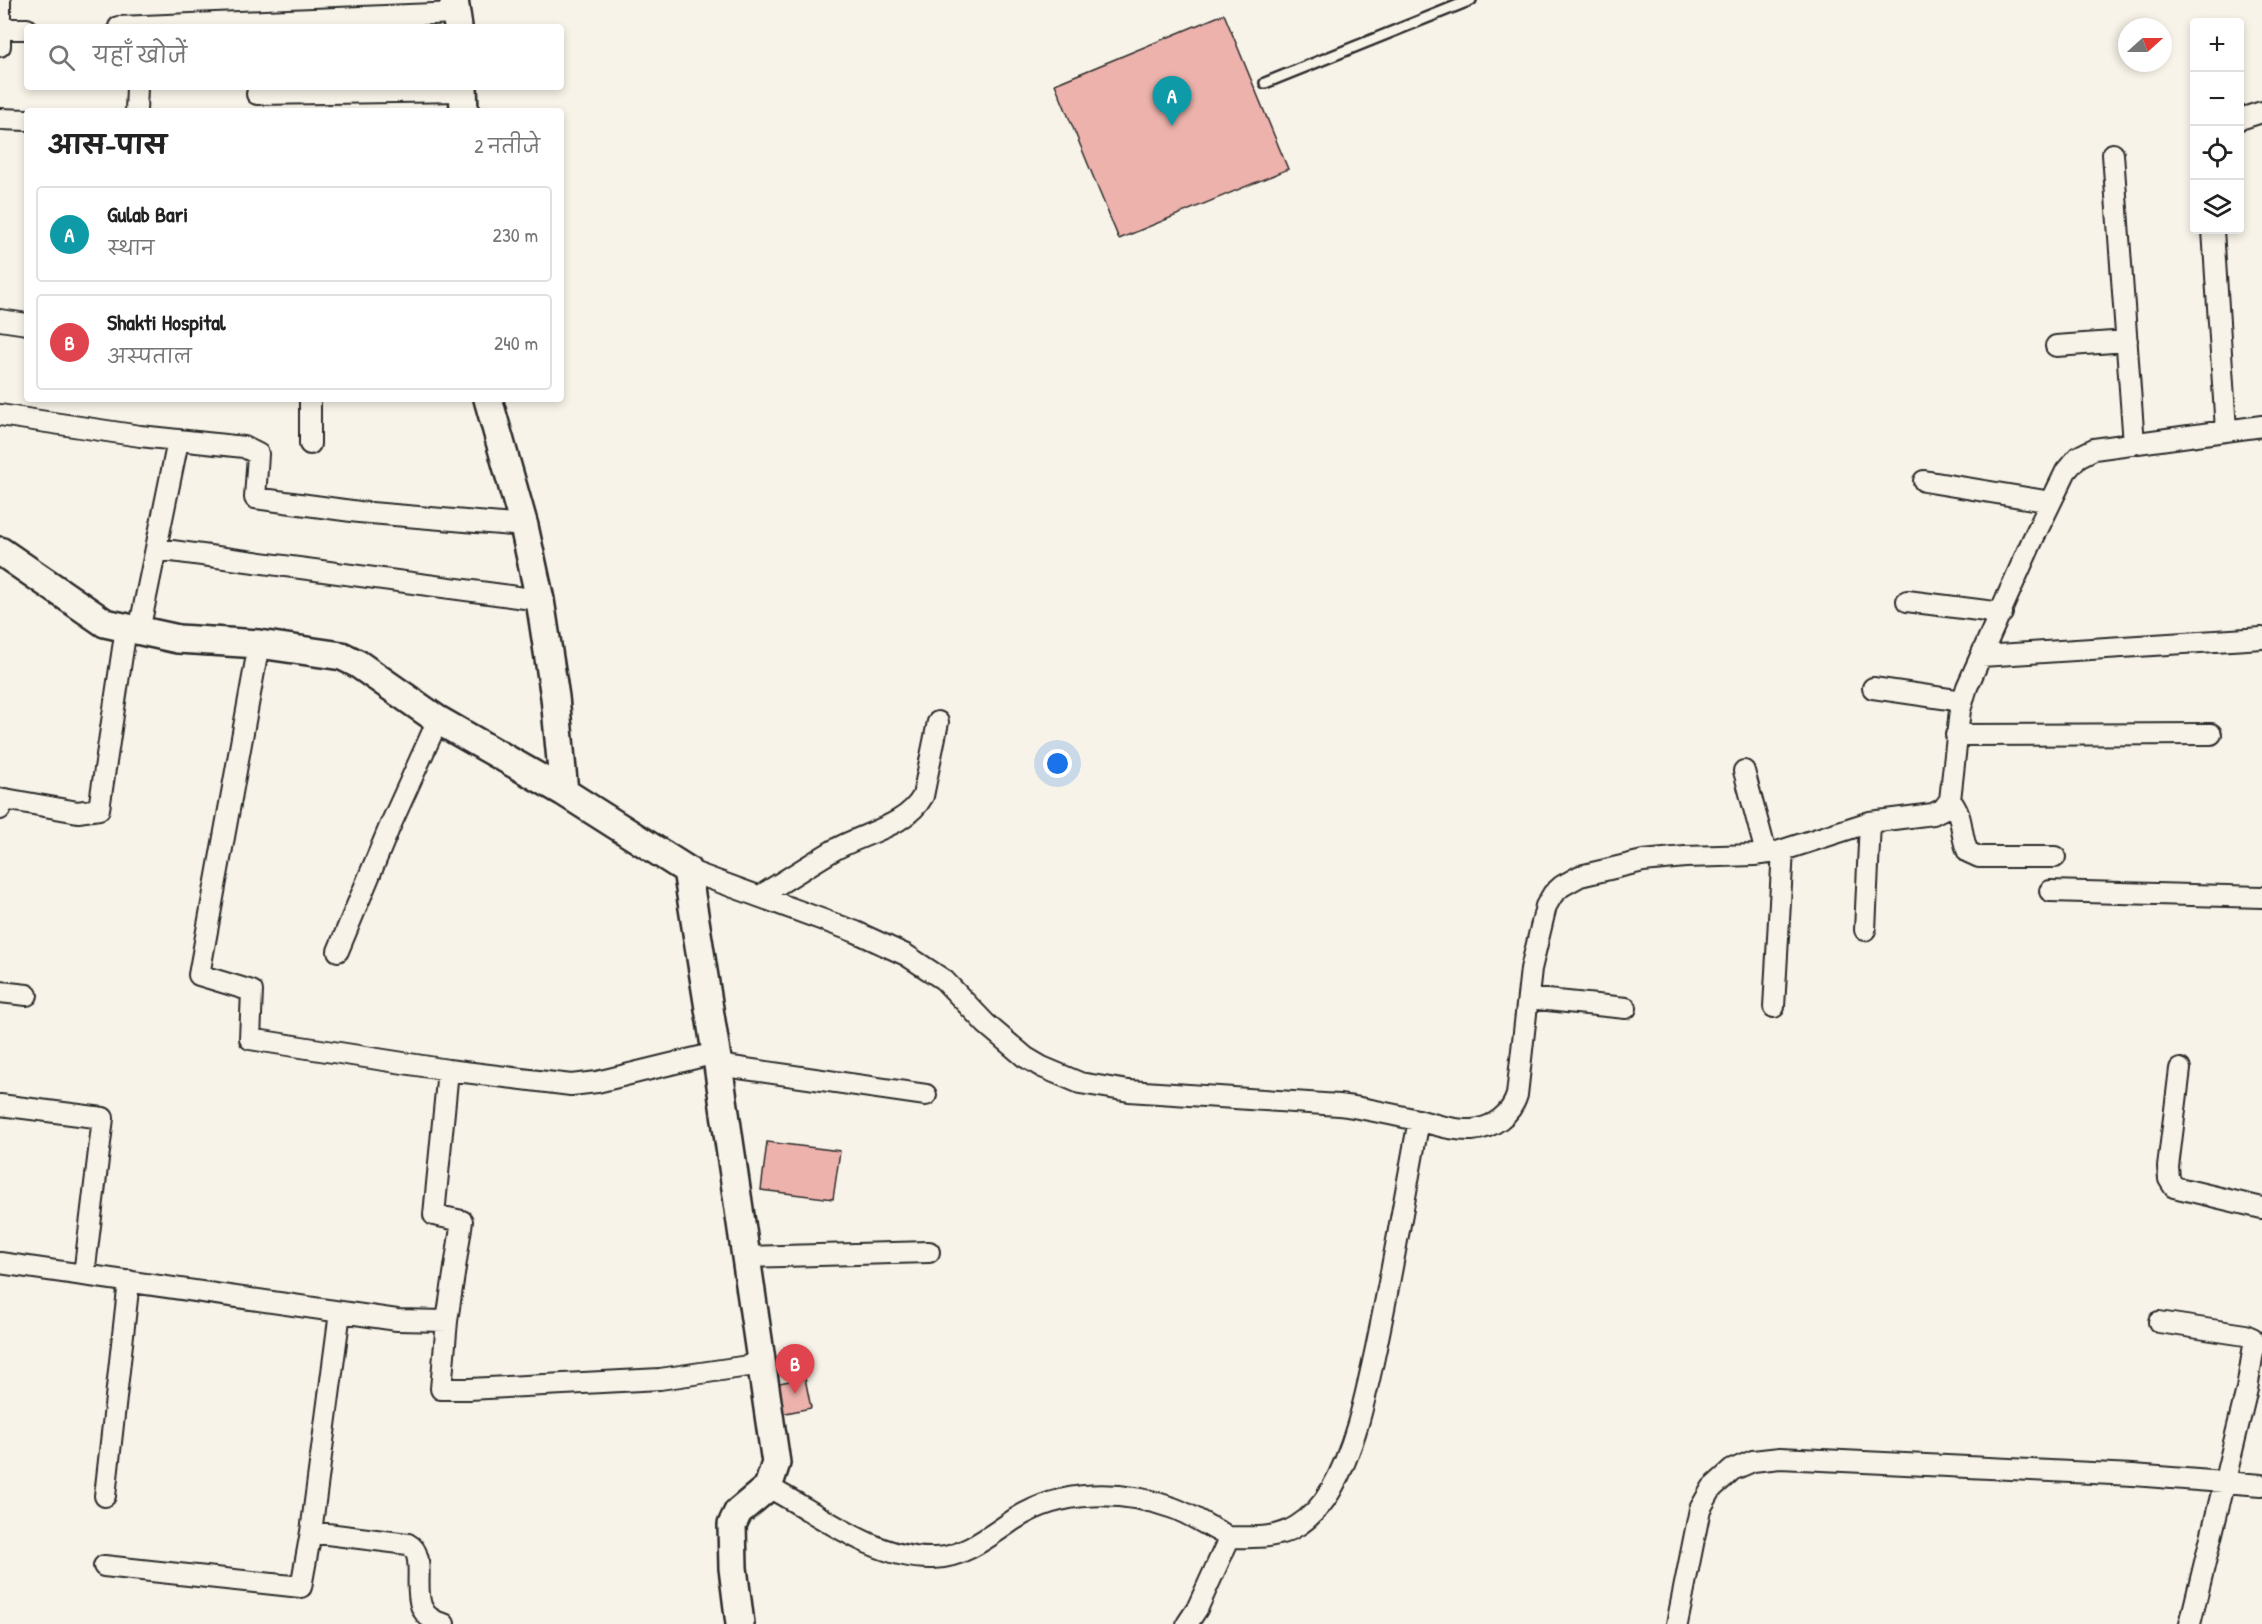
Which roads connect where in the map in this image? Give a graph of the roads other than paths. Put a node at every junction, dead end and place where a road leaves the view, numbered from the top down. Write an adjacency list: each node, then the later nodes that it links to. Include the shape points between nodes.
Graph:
1 (0, 0): 5 (street)
2 (1471, 0): 8 (lane)
3 (456, 13): 4 (street)
4 (205, 24)
5 (1, 29): 6 (street); 7 (street)
6 (24, 29)
7 (0, 46)
8 (1265, 83)
9 (137, 90): 12 (street)
10 (257, 94): 11 (street)
11 (464, 96)
12 (136, 108)
13 (2262, 112): 14 (street)
14 (2244, 118)
15 (0, 119): 16 (street)
16 (24, 120)
17 (2113, 154): 21 (street)
18 (2213, 234): 27 (street)
19 (0, 320): 20 (street)
20 (24, 324)
21 (2127, 341): 22 (street); 30 (street)
22 (2056, 346)
23 (310, 402): 29 (street)
24 (489, 402): 33 (street)
25 (0, 415): 28 (street)
26 (2262, 426): 27 (street)
27 (2226, 430): 30 (street)
28 (178, 441): 33 (street, via 244,447 258,454 255,498 359,512); 34 (street)
29 (310, 444)
30 (2134, 444): 32 (street, via 2094,449 2078,457 2066,471)
31 (1924, 481): 32 (street)
32 (2051, 502): 38 (street)
33 (524, 526): 36 (street)
34 (157, 549): 36 (street); 39 (street)
35 (0, 551): 39 (street, via 105,623)
36 (540, 600): 50 (street)
37 (1907, 601): 38 (street)
38 (2002, 613): 42 (street)
39 (132, 629): 41 (street, via 178,639); 52 (street, via 99,809 78,812 5,798)
40 (2262, 638): 42 (street)
41 (259, 644): 45 (street, via 342,656); 69 (street, via 199,975 252,991 250,1039)
42 (1981, 656): 44 (street)
43 (1873, 687): 44 (street)
44 (1963, 701): 48 (street)
45 (438, 720): 50 (street); 61 (street)
46 (938, 722): 58 (street, via 923,796 913,809 889,825 855,838)
47 (2211, 734): 48 (street)
48 (1956, 735): 51 (street)
49 (1744, 771): 54 (street)
50 (564, 792): 56 (street)
51 (1950, 800): 53 (street, via 1933,814); 55 (street, via 1959,810 1968,852 1979,857)
52 (0, 809)
53 (1870, 822): 54 (street); 60 (street)
54 (1775, 852): 64 (street, via 1643,861 1581,876 1562,886 1546,906); 65 (street)
55 (2055, 857)
56 (687, 870): 58 (street); 67 (street)
57 (2050, 891): 59 (street)
58 (760, 896): 72 (street, via 856,932 928,967 1025,1057 1080,1083 1128,1091 1339,1105)
59 (2262, 897)
60 (1865, 930)
61 (338, 951)
62 (0, 992): 63 (street)
63 (27, 995)
64 (1528, 998): 66 (street); 72 (street, via 1517,1095 1507,1115 1472,1130)
65 (1774, 1007)
66 (1626, 1008)
67 (717, 1059): 69 (street, via 571,1085); 70 (street); 75 (street)
68 (2180, 1069): 73 (street, via 2169,1179 2174,1187)
69 (448, 1070): 80 (street, via 434,1215 462,1221)
70 (927, 1095)
71 (0, 1105): 77 (street, via 103,1118)
72 (1419, 1120): 88 (street, via 1365,1401 1331,1491 1315,1512 1280,1535)
73 (2262, 1208)
74 (929, 1252): 75 (street)
75 (746, 1257): 82 (street)
76 (0, 1263): 77 (street)
77 (84, 1275): 78 (street)
78 (129, 1281): 79 (street); 86 (street)
79 (340, 1312): 80 (street, via 397,1320); 87 (street)
80 (447, 1321): 82 (street, via 441,1389 660,1379)
81 (2159, 1322): 83 (street, via 2252,1338 2254,1355)
82 (762, 1364): 85 (street, via 776,1463)
83 (2225, 1482): 84 (street); 93 (street, via 1780,1458 1753,1461 1725,1476 1712,1488 1700,1509); 94 (street)
84 (2262, 1485)
85 (768, 1487): 88 (street, via 887,1552 910,1556 947,1556 978,1543 1040,1506 1100,1495 1174,1508); 91 (street, via 738,1512 732,1525)
86 (105, 1496)
87 (311, 1532): 89 (street, via 301,1587); 90 (street, via 414,1547 422,1608 433,1622)
88 (1226, 1537): 92 (street, via 1227,1543)
89 (104, 1566)
90 (444, 1624)
91 (740, 1624)
92 (1187, 1624)
93 (1677, 1624)
94 (2190, 1624)

